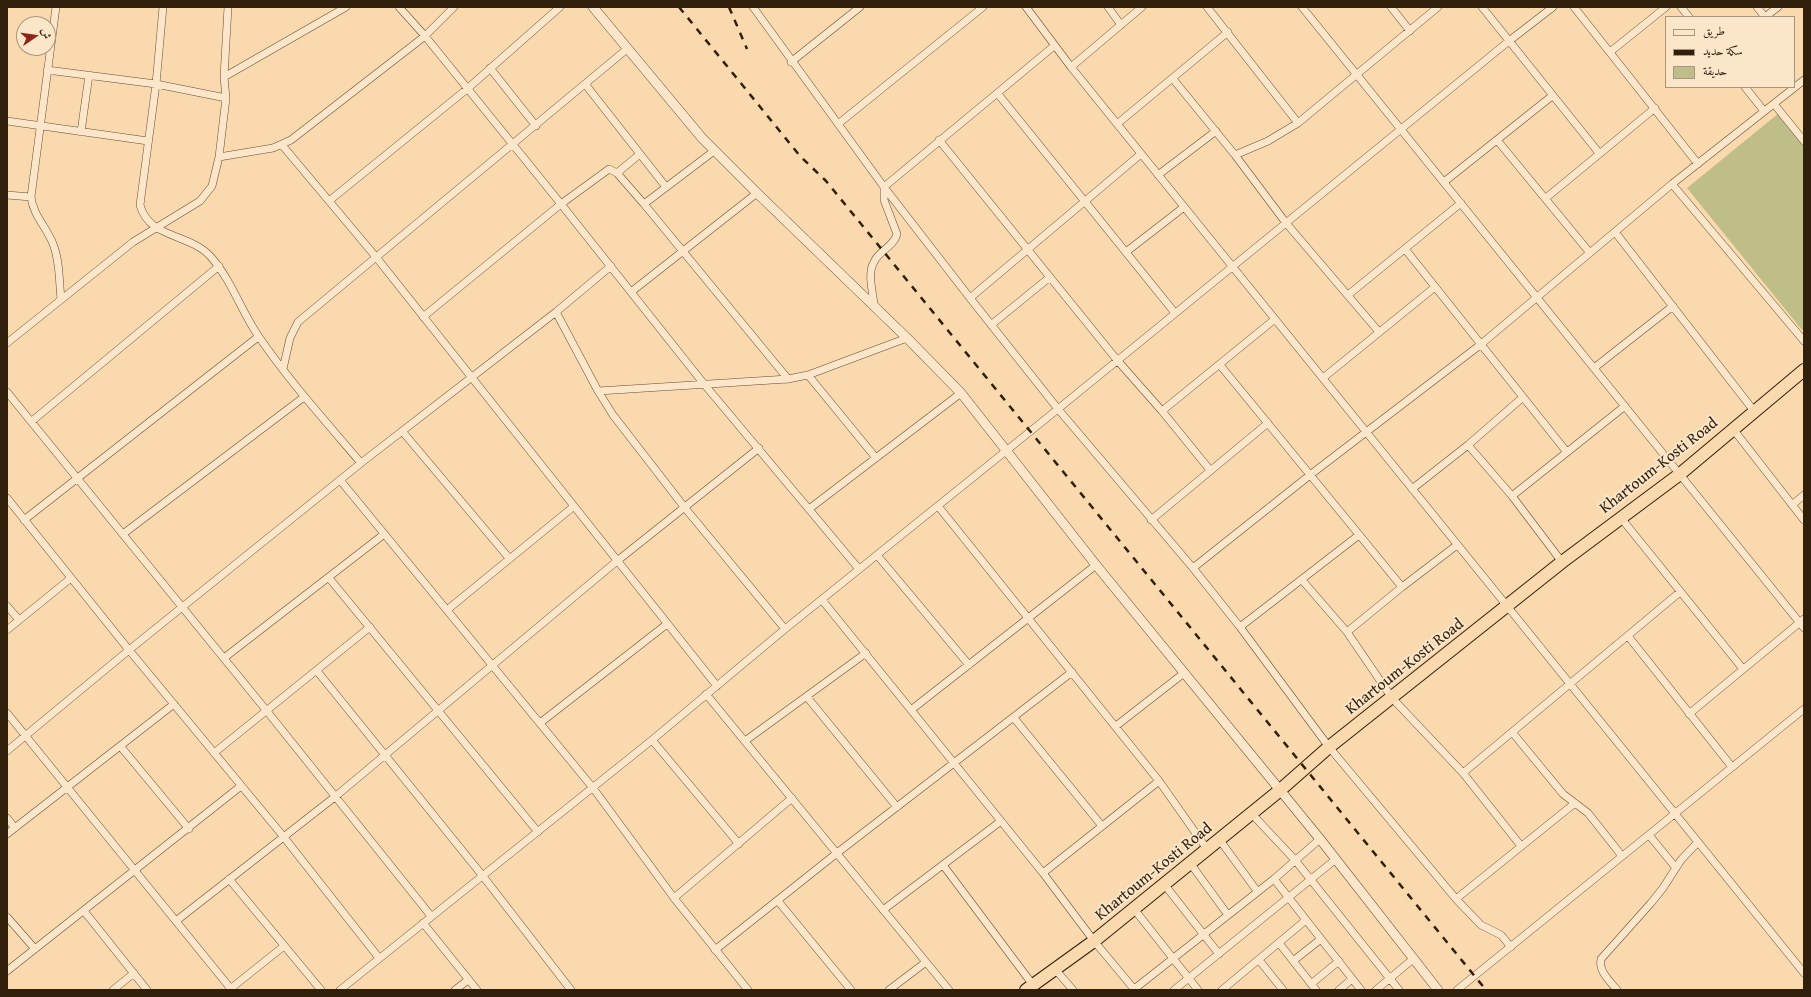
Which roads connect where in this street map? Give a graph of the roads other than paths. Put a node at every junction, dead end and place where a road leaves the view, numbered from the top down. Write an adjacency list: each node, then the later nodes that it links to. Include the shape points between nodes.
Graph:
1 (56, 7): 40 (street)
2 (163, 7): 46 (street)
3 (226, 7): 43 (street)
4 (346, 7): 43 (street)
5 (399, 7): 32 (street)
6 (454, 7): 32 (street)
7 (560, 7): 39 (street)
8 (593, 7): 35 (street)
9 (753, 7): 37 (street)
10 (860, 7): 37 (street)
11 (983, 7): 60 (street)
12 (1108, 7): 29 (street)
13 (1142, 7): 29 (street)
14 (1206, 7): 31 (street)
15 (1302, 7): 41 (street)
16 (1391, 7): 30 (street)
17 (1438, 7): 30 (street)
18 (1482, 7): 33 (street)
19 (1553, 7): 33 (street)
20 (1574, 7): 36 (street)
21 (1666, 7): 36 (street)
22 (1681, 7): 26 (street)
23 (1757, 7): 27 (street)
24 (1778, 7): 28 (street)
25 (1027, 8): 34 (street)
26 (1688, 16)
27 (1764, 16)
28 (1766, 16)
29 (1121, 25): 38 (street)
30 (1410, 31): 41 (street)
31 (1228, 32): 44 (street); 59 (street)
32 (425, 36): 51 (street); 71 (street)
33 (1509, 41): 53 (street); 64 (street)
34 (1054, 46): 38 (street); 52 (street)
35 (627, 49): 47 (street); 73 (street)
36 (1610, 52): 56 (street)
37 (791, 62): 60 (street)
38 (1071, 67): 61 (street)
39 (490, 68): 51 (street); 63 (street)
40 (47, 70): 42 (street); 62 (street)
41 (1357, 74): 59 (street); 64 (street)
42 (89, 75): 46 (street); 66 (street)
43 (224, 78): 54 (street)
44 (1173, 79): 61 (street); 65 (street)
45 (1804, 80): 48 (street)
46 (156, 84): 54 (street); 69 (street)
47 (585, 84): 63 (street); 75 (street)
48 (1795, 87)
49 (1746, 88): 57 (street)
50 (1794, 88): 55 (street)
51 (467, 89): 72 (street); 90 (street)
52 (998, 94): 67 (street); 91 (street)
53 (1552, 96): 68 (street); 74 (street)
54 (226, 98): 78 (street)
55 (1774, 104): 57 (street); 70 (street)
56 (1655, 108): 74 (street); 79 (street)
57 (1764, 111): 79 (street)
58 (7, 121): 62 (street)
59 (1298, 123): 77 (street, via 1268,141)
60 (838, 124): 85 (street)
61 (1117, 124): 76 (street)
62 (40, 126): 66 (street); 88 (street)
63 (536, 126): 72 (street)
64 (1402, 130): 82 (street); 96 (street)
65 (1216, 131): 77 (street); 81 (street)
66 (81, 132): 69 (street)
67 (939, 140): 85 (street); 99 (street)
68 (1497, 140): 82 (street); 89 (street)
69 (148, 141): 97 (street, via 140,205 144,217)
70 (1804, 142)
71 (282, 145): 78 (street); 90 (street)
72 (513, 145): 93 (street); 104 (street)
73 (714, 150): 84 (street); 86 (street)
74 (1599, 153): 89 (street)
75 (640, 154): 80 (street); 84 (street)
76 (1141, 154): 81 (street); 91 (street)
77 (1235, 155): 96 (street)
78 (219, 157): 97 (street, via 208,194)
79 (1698, 164): 83 (street)
80 (617, 173): 93 (street, via 607,169); 94 (street)
81 (1158, 175): 95 (street)
82 (1444, 182): 92 (street)
83 (1672, 184): 98 (street); 125 (street)
84 (666, 187): 94 (street)
85 (884, 187): 112 (street); 115 (street, via 884,200 897,234 896,239 876,258 872,267)
86 (757, 193): 101 (street); 115 (street)
87 (7, 195): 88 (street)
88 (31, 197): 114 (street, via 34,211 53,242 56,252)
89 (1546, 198): 103 (street)
90 (329, 201): 104 (street)
91 (1084, 201): 99 (street); 102 (street)
92 (1461, 203): 100 (street); 113 (street)
93 (561, 204): 106 (street); 119 (street)
94 (644, 204): 101 (street)
95 (1184, 207): 102 (street); 107 (street)
96 (1286, 223): 107 (street); 111 (street)
97 (156, 228): 105 (street, via 195,244 210,255); 114 (street, via 133,242)
98 (1615, 232): 103 (street); 116 (street)
99 (1027, 249): 108 (street); 112 (street)
100 (1405, 249): 109 (street); 111 (street)
101 (682, 252): 110 (street); 136 (street)
102 (1126, 252): 118 (street)
103 (1590, 253): 113 (street)
104 (376, 257): 119 (street); 131 (street, via 298,322 290,338)
105 (219, 266): 123 (street); 147 (street)
106 (611, 266): 110 (street); 117 (street)
107 (1232, 266): 118 (street); 120 (street)
108 (1050, 277): 121 (street); 128 (street)
109 (1435, 287): 122 (street); 127 (street)
110 (631, 292): 137 (street)
111 (1348, 295): 122 (street)
112 (970, 298): 121 (street)
113 (1537, 298): 127 (street); 130 (street)
114 (61, 299): 126 (street)
115 (874, 305): 124 (street)
116 (1673, 306): 130 (street); 146 (street)
117 (556, 312): 134 (street); 138 (street)
118 (1174, 313): 128 (street)
119 (423, 317): 134 (street)
120 (1274, 319): 129 (street); 135 (street)
121 (991, 325): 144 (street)
122 (1379, 332): 135 (street)
123 (258, 337): 131 (street); 161 (street)
124 (907, 338): 133 (street); 140 (street)
125 (1804, 341)
126 (7, 343)
127 (1480, 345): 142 (street); 151 (street)
128 (1117, 360): 144 (street); 145 (street)
129 (1220, 365): 145 (street); 148 (street)
130 (1594, 368): 143 (street)
131 (283, 369): 141 (street)
132 (1804, 370): 146 (highway, Khartoum-Kosti Road)
133 (808, 374): 136 (street); 156 (street)
134 (472, 378): 150 (street); 169 (street)
135 (1323, 378): 151 (street)
136 (788, 379): 137 (street)
137 (704, 384): 138 (street); 153 (street)
138 (598, 391): 170 (street, via 613,415)
139 (7, 392): 147 (street)
140 (960, 393): 155 (street); 156 (street)
141 (304, 396): 157 (street); 176 (street)
142 (1522, 398): 152 (street); 154 (street)
143 (1625, 406): 154 (street); 159 (street)
144 (1058, 409): 155 (street); 174 (street)
145 (1162, 410): 158 (street)
146 (1754, 411): 149 (highway, Khartoum-Kosti Road)
147 (32, 421): 161 (street)
148 (1268, 424): 158 (street); 160 (street)
149 (1733, 429): 159 (highway, Khartoum-Kosti Road); 167 (street)
150 (402, 431): 157 (street); 181 (street)
151 (1367, 433): 160 (street); 163 (street)
152 (1468, 445): 163 (street); 165 (street)
153 (759, 448): 170 (street); 171 (street)
154 (1566, 451): 165 (street)
155 (1006, 452): 168 (street); 184 (street)
156 (876, 458): 171 (street)
157 (361, 463): 162 (street)
158 (1210, 470): 174 (street)
159 (1680, 474): 172 (highway, Khartoum-Kosti Road); 199 (street)
160 (1310, 476): 177 (street); 185 (street)
161 (77, 478): 173 (street); 176 (street)
162 (340, 480): 178 (street); 195 (street)
163 (1412, 489): 179 (street)
164 (1804, 495): 167 (street)
165 (1512, 496): 183 (street)
166 (7, 498): 173 (street)
167 (1792, 505): 175 (street)
168 (938, 506): 180 (street); 197 (street)
169 (573, 507): 181 (street); 182 (street)
170 (685, 508): 182 (street); 203 (street)
171 (809, 509): 186 (street)
172 (1621, 518): 183 (highway, Khartoum-Kosti Road); 191 (street)
173 (24, 520): 187 (street)
174 (1151, 520): 185 (street)
175 (1804, 520)
176 (123, 534): 195 (street)
177 (1358, 534): 189 (street); 190 (street)
178 (383, 535): 188 (street); 196 (street)
179 (1458, 545): 190 (street); 194 (street)
180 (877, 555): 186 (street); 210 (street)
181 (510, 558): 196 (street)
182 (617, 562): 200 (street); 211 (street)
183 (1562, 562): 194 (highway, Khartoum-Kosti Road)
184 (1096, 565): 197 (street); 215 (street)
185 (1194, 568): 202 (street)
186 (859, 569): 192 (street)
187 (71, 578): 198 (street); 207 (street)
188 (329, 578): 201 (street); 209 (street)
189 (1302, 580): 202 (street); 205 (street)
190 (1402, 587): 205 (street)
191 (1680, 592): 206 (street); 212 (street)
192 (822, 600): 203 (street); 208 (street)
193 (7, 606): 198 (street)
194 (1507, 606): 216 (street); 220 (highway, Khartoum-Kosti Road)
195 (182, 607): 207 (street); 209 (street)
196 (446, 610): 211 (street)
197 (1028, 618): 210 (street); 214 (street)
198 (19, 620): 204 (street)
199 (1803, 623): 212 (street)
200 (667, 624): 217 (street); 229 (street)
201 (370, 627): 213 (street); 224 (street)
202 (1240, 627): 236 (street)
203 (784, 629): 217 (street)
204 (7, 630)
205 (1347, 632): 220 (street)
206 (1628, 636): 216 (street); 227 (street)
207 (129, 650): 221 (street); 232 (street)
208 (866, 653): 219 (street); 225 (street)
209 (224, 658): 223 (street)
210 (969, 665): 225 (street)
211 (493, 666): 224 (street); 229 (street)
212 (1743, 669): 227 (street)
213 (317, 671): 223 (street); 239 (street)
214 (1072, 672): 228 (street); 230 (street)
215 (1184, 673): 230 (street); 247 (street)
216 (1570, 684): 231 (street); 253 (street)
217 (717, 686): 218 (street)
218 (706, 694): 233 (street); 234 (street)
219 (807, 697): 234 (street); 251 (street)
220 (1392, 698): 236 (highway, Khartoum-Kosti Road); 242 (street)
221 (174, 704): 235 (street); 238 (street)
222 (1804, 709): 241 (street)
223 (266, 710): 238 (street); 248 (street)
224 (439, 710): 239 (street); 259 (street)
225 (911, 710): 240 (street)
226 (7, 713): 232 (street)
227 (1689, 714): 241 (street)
228 (1014, 718): 240 (street); 256 (street)
229 (540, 723): 246 (street)
230 (1116, 726): 243 (street)
231 (1512, 732): 242 (street); 250 (street, via 1557,788)
232 (25, 736): 237 (street); 245 (street)
233 (652, 740): 246 (street); 266 (street)
234 (745, 741): 249 (street)
235 (121, 747): 245 (street); 258 (street)
236 (1329, 747): 247 (highway, Khartoum-Kosti Road); 286 (street)
237 (7, 751)
238 (214, 753): 244 (street)
239 (384, 755): 248 (street); 278 (street)
240 (954, 764): 251 (street); 255 (street)
241 (1732, 767): 253 (street)
242 (1463, 773): 267 (street)
243 (1160, 781): 256 (street); 268 (street)
244 (241, 786): 258 (street); 262 (street)
245 (68, 788): 257 (street); 276 (street)
246 (593, 788): 259 (street); 284 (street)
247 (1279, 791): 252 (highway, Khartoum-Kosti Road); 264 (street)
248 (336, 796): 262 (street); 292 (street)
249 (792, 798): 266 (street); 269 (street)
250 (1575, 803): 267 (street); 270 (street, via 1588,813)
251 (897, 807): 269 (street)
252 (1251, 813): 263 (highway, Khartoum-Kosti Road); 271 (street)
253 (1675, 814): 261 (street); 265 (street)
254 (7, 818): 257 (street)
255 (1001, 821): 274 (street); 277 (street)
256 (1102, 826): 277 (street)
257 (15, 828): 260 (street)
258 (189, 829): 276 (street)
259 (538, 832): 278 (street)
260 (7, 834)
261 (1650, 835): 270 (street); 275 (street)
262 (283, 836): 279 (street); 306 (street)
263 (1219, 839): 268 (highway, Khartoum-Kosti Road); 283 (street)
264 (1320, 839): 271 (street); 272 (street)
265 (1698, 842): 275 (street); 316 (street)
266 (739, 844): 284 (street)
267 (1521, 846): 286 (street)
268 (1207, 849): 273 (highway, Khartoum-Kosti Road)
269 (837, 853): 287 (street); 289 (street)
270 (1622, 856): 302 (street)
271 (1296, 860): 280 (street); 281 (street)
272 (1336, 860): 281 (street); 308 (street)
273 (1190, 863): 282 (highway, Khartoum-Kosti Road); 291 (street)
274 (943, 865): 289 (street); 322 (street)
275 (1676, 868): 348 (street, via 1651,903 1601,959 1602,970)
276 (135, 871): 290 (street); 295 (street)
277 (1043, 873): 299 (street)
278 (482, 875): 292 (street); 331 (street)
279 (229, 879): 295 (street); 301 (street)
280 (1274, 879): 283 (street); 285 (street)
281 (1311, 880): 285 (street); 319 (street)
282 (1164, 884): 288 (highway, Khartoum-Kosti Road); 297 (street)
283 (1257, 891): 291 (street)
284 (674, 898): 304 (street)
285 (1289, 898): 294 (street); 305 (street)
286 (1456, 899): 302 (street, via 1481,925 1501,935)
287 (778, 901): 304 (street); 333 (street)
288 (1134, 909): 299 (highway, Khartoum-Kosti Road); 307 (street)
289 (883, 910): 312 (street)
290 (84, 911): 303 (street); 315 (street)
291 (1228, 915): 297 (street)
292 (431, 916): 296 (street)
293 (7, 918): 303 (street)
294 (1306, 920): 298 (street); 300 (street)
295 (176, 921): 323 (street)
296 (422, 923): 306 (street); 320 (street)
297 (1203, 935): 305 (street); 307 (street)
298 (1320, 938): 310 (street); 311 (street)
299 (1094, 941): 313 (highway, Khartoum-Kosti Road); 324 (street)
300 (1279, 943): 309 (street); 310 (street)
301 (284, 946): 323 (street); 327 (street)
302 (1511, 947): 347 (street)
303 (35, 949): 314 (street)
304 (715, 950): 332 (street)
305 (1219, 954): 317 (street)
306 (379, 958): 328 (street)
307 (1173, 958): 317 (street); 324 (street)
308 (1413, 959): 319 (street); 346 (street)
309 (1259, 960): 339 (street); 340 (street)
310 (1293, 961): 321 (street)
311 (1339, 961): 318 (street); 321 (street)
312 (926, 962): 334 (street); 335 (street)
313 (1055, 969): 322 (highway, Khartoum-Kosti Road); 336 (street)
314 (7, 971)
315 (134, 973): 325 (street); 326 (street)
316 (1804, 973)
317 (1189, 978): 337 (street); 338 (street)
318 (1352, 979): 342 (street); 343 (street)
319 (1390, 979): 344 (street); 345 (street)
320 (468, 980): 329 (street); 330 (street)
321 (1311, 984): 341 (street)
322 (1030, 987)
323 (230, 989)
324 (1133, 989)
325 (114, 990)
326 (147, 990)
327 (320, 990)
328 (340, 990)
329 (456, 990)
330 (477, 990)
331 (570, 990)
332 (748, 990)
333 (851, 990)
334 (889, 990)
335 (949, 990)
336 (1073, 990)
337 (1174, 990)
338 (1198, 990)
339 (1223, 990)
340 (1283, 990)
341 (1316, 990)
342 (1338, 990)
343 (1361, 990)
344 (1376, 990)
345 (1399, 990)
346 (1438, 990)
347 (1456, 990)
348 (1617, 990)

